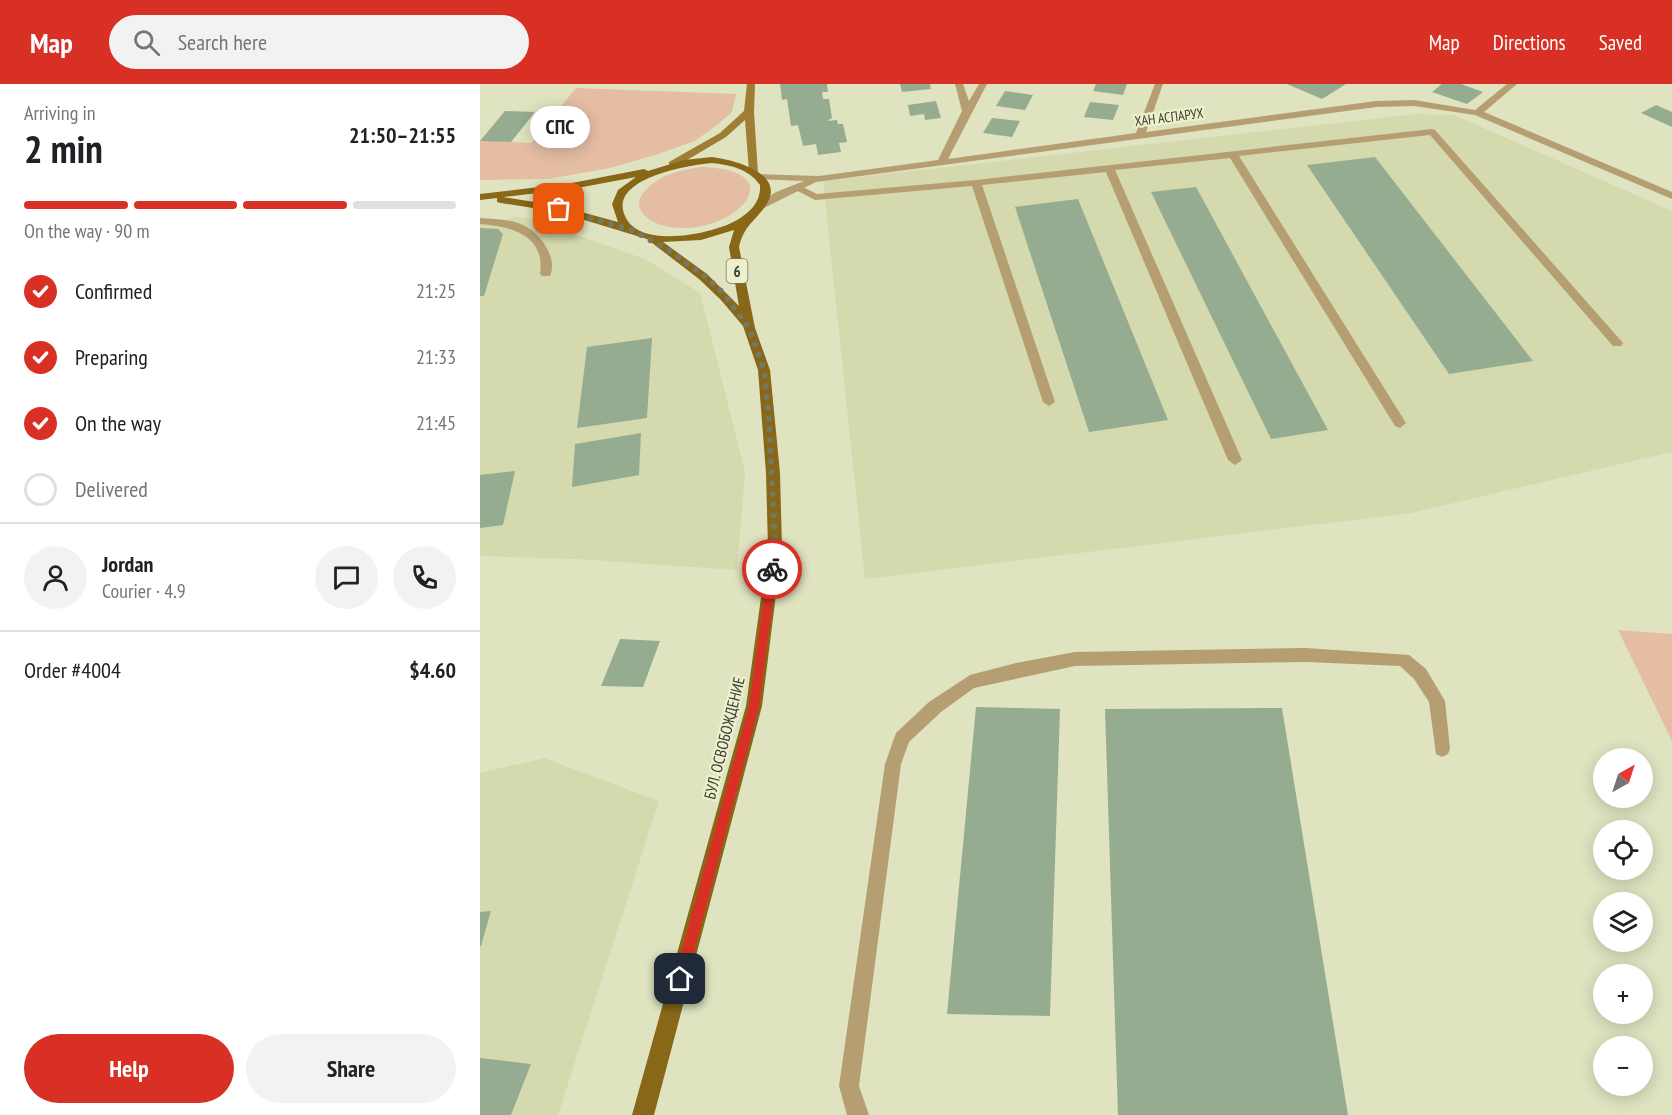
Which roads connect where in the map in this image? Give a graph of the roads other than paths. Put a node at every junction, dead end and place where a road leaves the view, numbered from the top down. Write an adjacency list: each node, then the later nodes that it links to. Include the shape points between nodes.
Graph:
1 (750, 84): 7 (main road)
2 (958, 84): 6 (street)
3 (983, 84): 6 (street)
4 (1159, 84): 9 (street)
5 (1513, 84): 8 (street)
6 (967, 111): 11 (street)
7 (749, 112): 12 (main road, via 723,135); 15 (main road)
8 (1477, 113): 9 (street, ХАН АСПАРУХ, via 1399,102); 19 (street, ХАН АСПАРУХ)
9 (1141, 134): 11 (street, ХАН АСПАРУХ)
10 (1233, 154): 13 (street); 27 (street, via 1432,132); 29 (street)
11 (941, 163): 16 (street, ХАН АСПАРУХ)
12 (672, 164): 14 (main road, 6); 15 (main road, 6, via 724,160)
13 (1108, 168): 17 (street); 30 (street)
14 (659, 169): 20 (main road, 6, via 572,186); 24 (main road, 6, via 628,187 619,202 620,217)
15 (756, 173): 16 (street, ХАН АСПАРУХ); 21 (main road, via 765,190)
16 (819, 179): 18 (street, ХАН АСПАРУХ)
17 (976, 183): 18 (street, via 815,197); 28 (street)
18 (795, 188): 21 (street, ХАН АСПАРУХ)
19 (1672, 196)
20 (480, 197): 24 (main road, 6, via 559,209)
21 (758, 207): 22 (main road, 6)
22 (748, 217): 24 (main road, 6, via 698,237 668,239); 26 (main road, БУЛ. ОСВОБОЖДЕНИЕ / 6, via 734,247)
23 (480, 221): 25 (street, via 519,227 541,245 548,267)
24 (637, 232): 26 (main road, БУЛ. ОСВОБОЖДЕНИЕ / 6, via 707,278)
25 (546, 274)
26 (749, 328): 32 (main road, БУЛ. ОСВОБОЖДЕНИЕ / 6, via 764,370 773,473 775,547 767,618 754,706)
27 (1617, 343)
28 (1049, 402)
29 (1400, 423)
30 (1235, 460)
31 (1442, 749): 33 (street, via 1437,701 1420,674 1403,660 1306,656 1075,659 970,682 902,738 893,764 849,1086)
32 (644, 1115)
33 (858, 1115)

